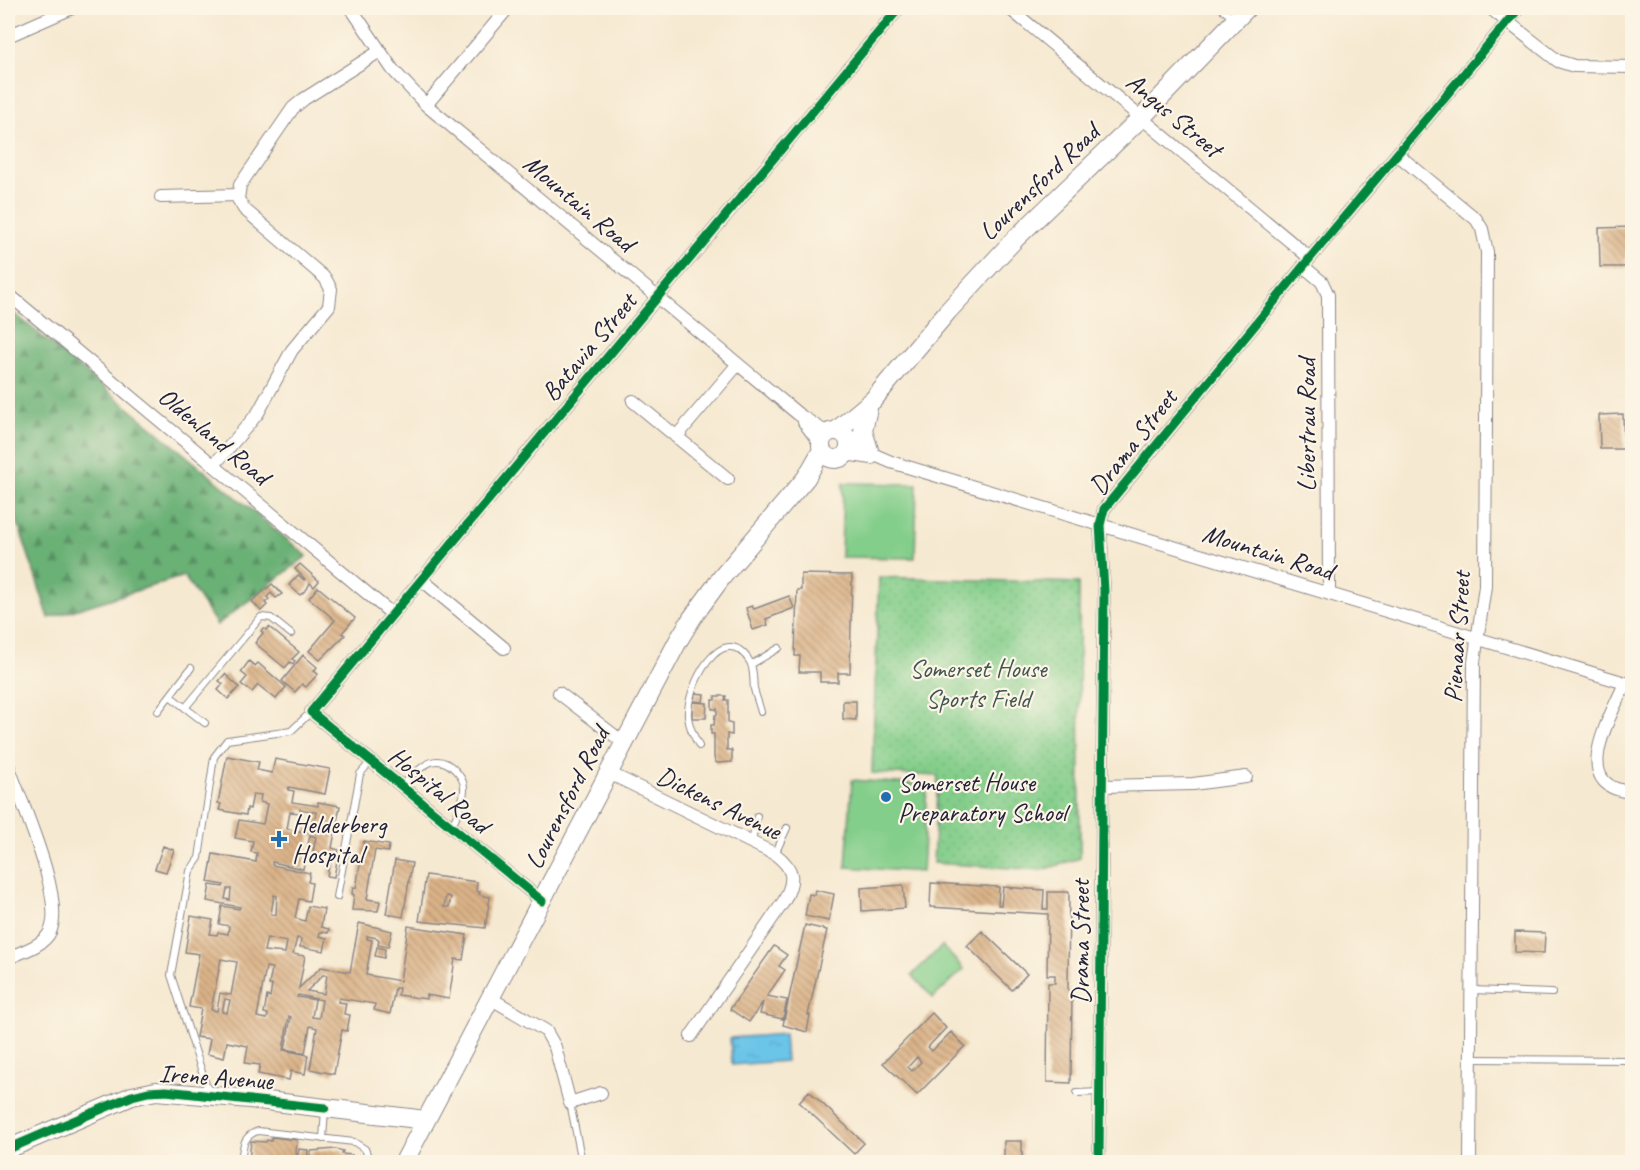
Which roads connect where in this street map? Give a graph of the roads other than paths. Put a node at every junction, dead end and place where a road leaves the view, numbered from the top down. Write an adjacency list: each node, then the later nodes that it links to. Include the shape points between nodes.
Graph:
1 (72, 8): 11 (street)
2 (351, 8): 12 (street, Mountain Road)
3 (508, 8): 14 (street)
4 (898, 8): 21 (street, Batavia Street)
5 (1009, 8): 15 (street, Angus Street)
6 (1221, 8): 9 (lane)
7 (1490, 8): 10 (street)
8 (1520, 8): 10 (street, Drama Street)
9 (1241, 14): 15 (street, Lourensford Road)
10 (1508, 22): 13 (street, via 1564,64); 16 (street, Drama Street)
11 (8, 36)
12 (380, 51): 14 (street, Mountain Road); 17 (street, via 293,108 243,180)
13 (1632, 67)
14 (426, 105): 21 (street, Mountain Road)
15 (1142, 117): 19 (street, Angus Street); 24 (street, Lourensford Road, via 1015,239 948,311)
16 (1397, 154): 19 (street, Drama Street); 36 (street, Pienaar Street, via 1476,219 1485,239 1485,586)
17 (238, 195): 18 (street); 29 (street, via 244,210 325,278 332,296 326,311 286,359 265,404)
18 (161, 197)
19 (1306, 262): 31 (street, Drama Street, via 1107,503); 33 (street, Libertrau Road, via 1328,295)
20 (8, 294): 29 (street, Oldenland Road)
21 (658, 297): 22 (street, Mountain Road); 32 (street, Batavia Street)
22 (738, 364): 25 (street); 26 (street, Mountain Road)
23 (633, 401): 25 (street)
24 (871, 404): 26 (street, Lourensford Road); 27 (street, via 863,431)
25 (676, 437): 30 (street)
26 (835, 444): 27 (street, Mountain Road); 28 (street, Mountain Road); 49 (street, Lourensford Road, via 699,608)
27 (870, 453): 28 (street, Mountain Road)
28 (891, 462): 31 (street, Mountain Road)
29 (214, 465): 34 (street, Oldenland Road)
30 (728, 479)
31 (1100, 525): 33 (street, Mountain Road); 56 (street, Drama Street, via 1104,590)
32 (421, 579): 34 (street, Batavia Street); 37 (street)
33 (1329, 594): 36 (street, Mountain Road)
34 (392, 614): 46 (street, Batavia Street)
35 (291, 634): 44 (lane, via 271,618 261,617)
36 (1477, 638): 41 (street, Mountain Road); 66 (street, Pienaar Street)
37 (504, 648)
38 (779, 648): 39 (lane)
39 (752, 664): 47 (lane, via 754,691); 50 (lane, via 736,648 728,647 720,649 698,676 690,691 688,714)
40 (191, 668): 43 (lane)
41 (1629, 684): 57 (street, via 1596,760 1599,774 1608,785)
42 (559, 693): 49 (street)
43 (170, 696): 44 (lane); 45 (lane)
44 (185, 708): 48 (lane)
45 (158, 711)
46 (310, 712): 51 (street, Hospital Road); 75 (lane, via 291,731 227,740 214,756 199,858 190,871 171,975)
47 (761, 712)
48 (205, 723)
49 (624, 743): 53 (street, Lourensford Road)
50 (699, 746)
51 (371, 761): 55 (street, Hospital Road); 63 (lane, via 360,774)
52 (8, 765): 65 (street, via 45,867 53,916 45,939)
53 (609, 773): 61 (street, Dickens Avenue); 64 (street, Lourensford Road)
54 (1246, 777): 56 (street, via 1193,784)
55 (401, 786): 59 (street, Hospital Road); 59 (lane, via 434,760 450,765 464,787)
56 (1102, 786): 72 (street, Drama Street)
57 (1632, 792)
58 (757, 816): 61 (lane)
59 (452, 828): 64 (street, Hospital Road)
60 (787, 828): 62 (lane)
61 (752, 842): 62 (street, Dickens Avenue)
62 (775, 854): 69 (street, Dickens Avenue, via 791,871 789,890)
63 (337, 897)
64 (542, 901): 68 (street, Lourensford Road)
65 (8, 958)
66 (1472, 990): 67 (lane); 70 (street, Pienaar Street)
67 (1552, 993)
68 (490, 998): 76 (street, via 546,1031 555,1047); 78 (street, Lourensford Road)
69 (691, 1036)
70 (1471, 1059): 71 (lane); 86 (street, Pienaar Street)
71 (1630, 1060)
72 (1100, 1092): 74 (lane); 85 (street, Drama Street)
73 (601, 1093): 76 (street)
74 (1077, 1093)
75 (209, 1095): 77 (street, Irene Avenue); 80 (street, Irene Avenue, via 141,1093)
76 (570, 1103): 84 (lane)
77 (325, 1108): 78 (street, Irene Avenue); 79 (lane)
78 (426, 1120): 83 (street, Lourensford Road)
79 (323, 1139): 81 (lane, via 254,1132 245,1139); 82 (lane, via 360,1145)
80 (8, 1149)
81 (241, 1162)
82 (370, 1162)
83 (404, 1162)
84 (582, 1162)
85 (1099, 1162)
86 (1470, 1162)

